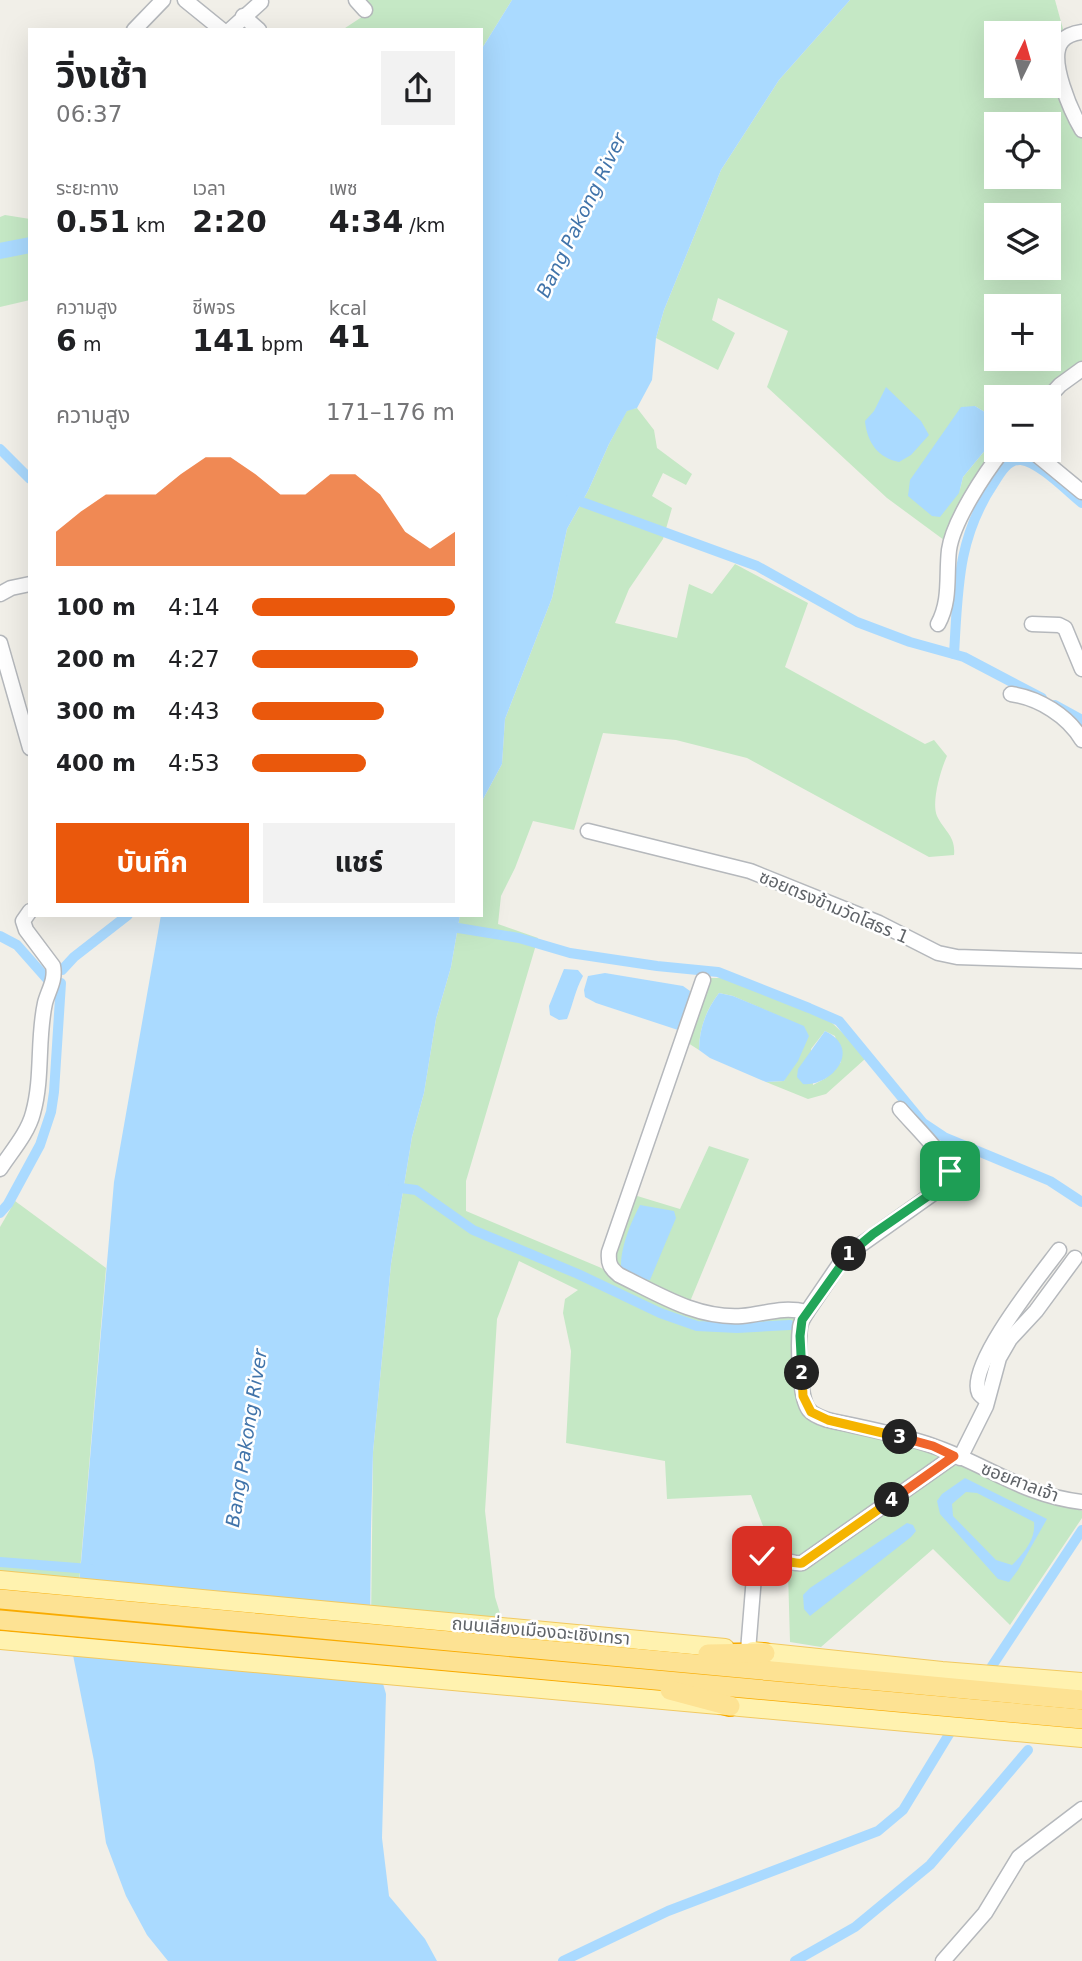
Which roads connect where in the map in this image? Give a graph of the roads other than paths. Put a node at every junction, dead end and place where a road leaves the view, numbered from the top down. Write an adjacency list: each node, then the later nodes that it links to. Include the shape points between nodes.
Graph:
1 (163, 0): 5 (street)
2 (185, 0): 6 (street)
3 (260, 1): 4 (street)
4 (243, 16): 7 (street); 8 (street)
5 (136, 28)
6 (220, 28)
7 (232, 28)
8 (257, 28)
9 (1082, 32): 10 (street, via 1062,41 1058,49 1069,108)
10 (1082, 130)
11 (1082, 369): 12 (street)
12 (1060, 385)
13 (995, 462): 18 (street, via 975,491 949,547 949,580)
14 (1046, 462): 15 (street)
15 (1082, 492)
16 (28, 584): 17 (street)
17 (0, 594)
18 (938, 624)
19 (1032, 624): 21 (street, via 1065,628)
20 (0, 643): 23 (street)
21 (1082, 669)
22 (1011, 694): 24 (street, via 1057,712)
23 (28, 739)
24 (1082, 740)
25 (588, 831): 27 (street, ซอยตรงข้ามวัดโสธร 1, via 750,871 879,923 938,953)
26 (28, 914): 30 (street, via 23,921 26,930 53,966 44,1005 34,1112)
27 (1082, 961)
28 (703, 980): 33 (street, via 608,1252 608,1263 619,1275 698,1312 744,1316 793,1308)
29 (900, 1109): 33 (street, ซอยศาลเจ้า, via 940,1156 950,1178 852,1251)
30 (0, 1169)
31 (1059, 1250): 34 (street, via 997,1335 980,1374 978,1390)
32 (1075, 1258): 34 (street, via 1010,1339 999,1358)
33 (807, 1312): 35 (street, ซอยศาลเจ้า, via 800,1326 800,1344 803,1396 811,1412)
34 (987, 1400): 35 (street, via 974,1434)
35 (957, 1457): 36 (street, ซอยศาลเจ้า, via 1020,1487); 41 (street, via 802,1563 771,1555 759,1557 755,1564)
36 (1082, 1502)
37 (0, 1580): 42 (main road, ถนนเลี่ยงเมืองฉะเชิงเทรา)
38 (0, 1599): 42 (highway, ถนนเลี่ยงเมืองฉะเชิงเทรา)
39 (0, 1620): 42 (highway, ถนนเลี่ยงเมืองฉะเชิงเทรา)
40 (0, 1640): 46 (main road)
41 (757, 1652): 42 (main road, ถนนเลี่ยงเมืองฉะเชิงเทรา); 43 (highway); 44 (main road, ถนนเลี่ยงเมืองฉะเชิงเทรา)
42 (589, 1654): 43 (highway, ถนนเลี่ยงเมืองฉะเชิงเทรา)
43 (619, 1666): 45 (highway, ถนนเลี่ยงเมืองฉะเชิงเทรา); 46 (highway); 47 (highway, ถนนเลี่ยงเมืองฉะเชิงเทรา)
44 (1082, 1682)
45 (1082, 1700)
46 (730, 1706): 48 (main road)
47 (1082, 1719)
48 (1082, 1738)
49 (1082, 1809): 50 (street, via 1019,1857 985,1913)
50 (943, 1961)

